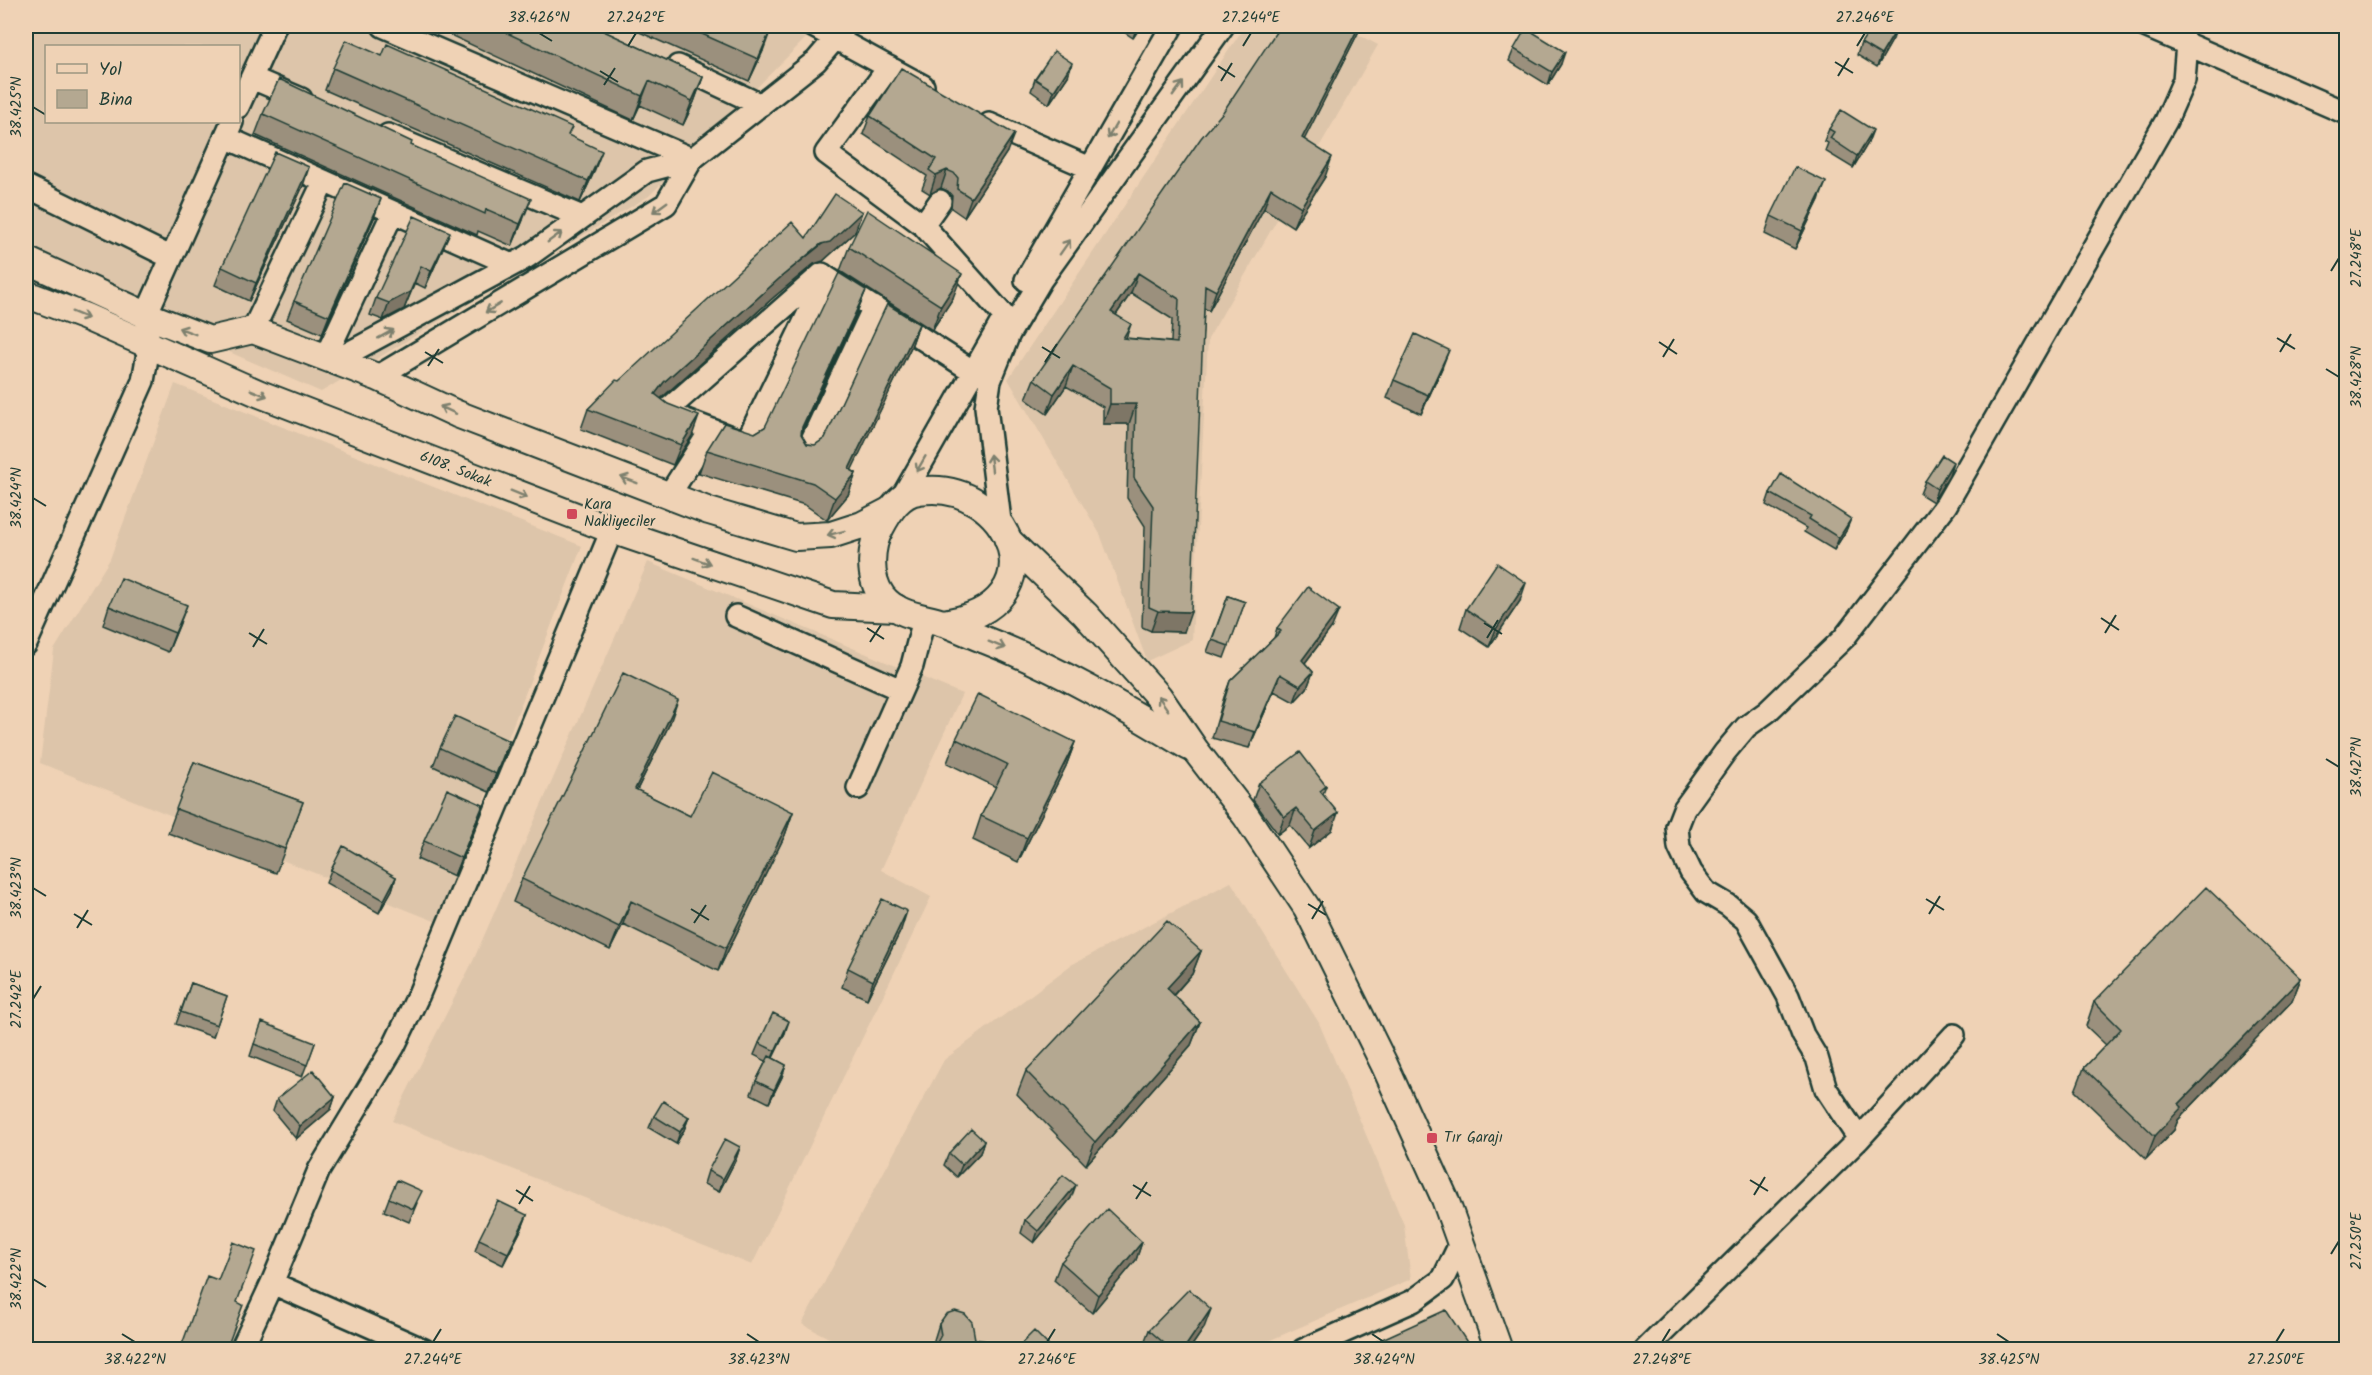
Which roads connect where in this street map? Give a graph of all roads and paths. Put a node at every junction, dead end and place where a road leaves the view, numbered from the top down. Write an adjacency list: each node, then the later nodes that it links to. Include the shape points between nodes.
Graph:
1 (383, 26): 20 (street)
2 (813, 26): 7 (street)
3 (1172, 26): 21 (street, one-way to 21)
4 (1223, 26): 46 (street, one-way to 4, via 986,407 990,381 1009,334 1041,280)
5 (2145, 26): 8 (street)
6 (268, 28): 11 (street)
7 (842, 31): 10 (street); 14 (street, via 816,61)
8 (2187, 43): 16 (street); 55 (street, via 2184,80 2166,121 1946,505 1844,638 1767,712 1746,727 1684,809 1677,827 1679,847 1691,872 1706,892 1746,920 1818,1058 1826,1089)
9 (654, 55): 14 (street)
10 (889, 67): 12 (street); 27 (street, via 826,153)
11 (252, 78): 13 (street); 15 (street)
12 (936, 94)
13 (240, 103)
14 (761, 105): 20 (street)
15 (318, 106)
16 (2346, 113)
17 (975, 116): 21 (street, via 990,132)
18 (228, 129): 22 (street); 28 (street)
19 (373, 129): 26 (street)
20 (692, 159): 26 (street, via 647,171); 40 (street, one-way to 40, via 666,204)
21 (1090, 168): 35 (street)
22 (324, 181): 25 (street); 36 (street)
23 (26, 186): 28 (street)
24 (940, 201): 27 (street)
25 (393, 212): 30 (street); 38 (street)
26 (582, 217): 30 (street, one-way to 26)
27 (923, 225): 35 (street)
28 (170, 257): 34 (street)
29 (26, 260): 34 (main road)
30 (512, 265): 38 (street, one-way to 30)
31 (826, 277): 33 (street); 41 (street, via 746,443); 41 (street, via 822,274 664,412)
32 (26, 294): 37 (main road, 6108. Sokak, one-way to 37)
33 (874, 307): 39 (street); 42 (street)
34 (146, 315): 36 (main road, one-way to 34, via 210,340); 37 (street)
35 (1005, 317): 39 (street)
36 (253, 330): 38 (main road)
37 (148, 347): 45 (main road, 6108. Sokak, one-way to 45); 50 (street, via 143,381)
38 (330, 359): 40 (main road)
39 (974, 372): 44 (street, one-way to 44)
40 (376, 377): 43 (main road, one-way to 40, via 457,414)
41 (711, 430): 43 (street)
42 (805, 455)
43 (669, 495): 44 (main road, one-way to 43, via 862,525 831,535 796,537)
44 (895, 505): 46 (main road, via 916,491 938,489 963,496); 47 (main road, via 876,535 872,554 874,577 882,595)
45 (612, 531): 47 (main road, 6108. Sokak, one-way to 47, via 833,604); 57 (street, via 419,994 394,1046 319,1170)
46 (1004, 531): 49 (main road, via 1013,558 1005,591 991,608 968,619); 52 (main road, one-way to 46, via 1159,697)
47 (896, 608): 49 (main road)
48 (736, 616): 51 (street)
49 (933, 621): 51 (street); 52 (main road, one-way to 52, via 1030,658 1118,703)
50 (26, 644)
51 (901, 690): 53 (street)
52 (1196, 751): 56 (main road, via 1246,816 1307,908 1389,1074)
53 (858, 788)
54 (1954, 1035): 55 (street)
55 (1859, 1139): 62 (street)
56 (1461, 1242): 60 (street, via 1443,1279 1413,1301); 61 (main road)
57 (272, 1283): 58 (street); 59 (street)
58 (241, 1350)
59 (424, 1350)
60 (1303, 1350)
61 (1499, 1350)
62 (1645, 1350)

